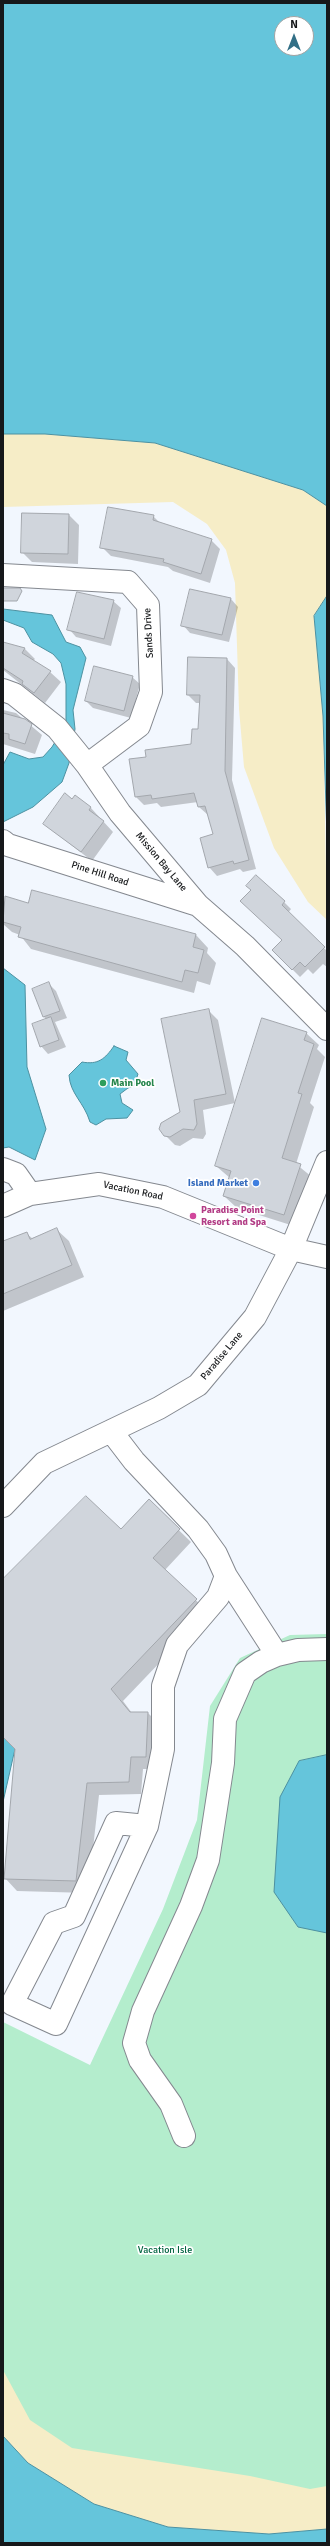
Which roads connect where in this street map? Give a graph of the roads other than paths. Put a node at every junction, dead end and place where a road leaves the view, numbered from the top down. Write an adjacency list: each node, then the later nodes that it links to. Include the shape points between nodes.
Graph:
1 (3, 575): 3 (street, Sands Drive, via 128,582 148,605 151,692 139,726)
2 (3, 690): 3 (street, Mission Bay Lane, via 14,694 57,728)
3 (87, 765): 5 (street, Mission Bay Lane, via 120,813)
4 (5, 843): 5 (street, Pine Hill Road)
5 (198, 905): 6 (street, Mission Bay Lane, via 245,946)
6 (327, 1029)
7 (327, 1162): 11 (street, Paradise Lane)
8 (3, 1169): 9 (street, via 16,1174)
9 (30, 1194): 10 (street, Vacation Road); 11 (street, Vacation Road, via 99,1184 163,1197)
10 (3, 1206)
11 (291, 1249): 12 (street, Vacation Road); 13 (street, Paradise Lane, via 255,1317 198,1384 159,1408)
12 (327, 1257)
13 (111, 1431): 14 (street, Paradise Lane, via 44,1463); 15 (street, via 134,1461 198,1529 216,1554)
14 (3, 1506)
15 (226, 1576): 17 (street); 18 (street, via 218,1597 177,1645 163,1686 163,1749)
16 (327, 1649): 17 (street, via 298,1650)
17 (277, 1655): 19 (street, via 245,1673 225,1719 223,1763 208,1860 191,1906 142,2011 134,2044 140,2060 171,2104)
18 (147, 1826): 18 (street, via 116,1823 74,1916 54,1924 12,2004 56,2024)
19 (184, 2136)

